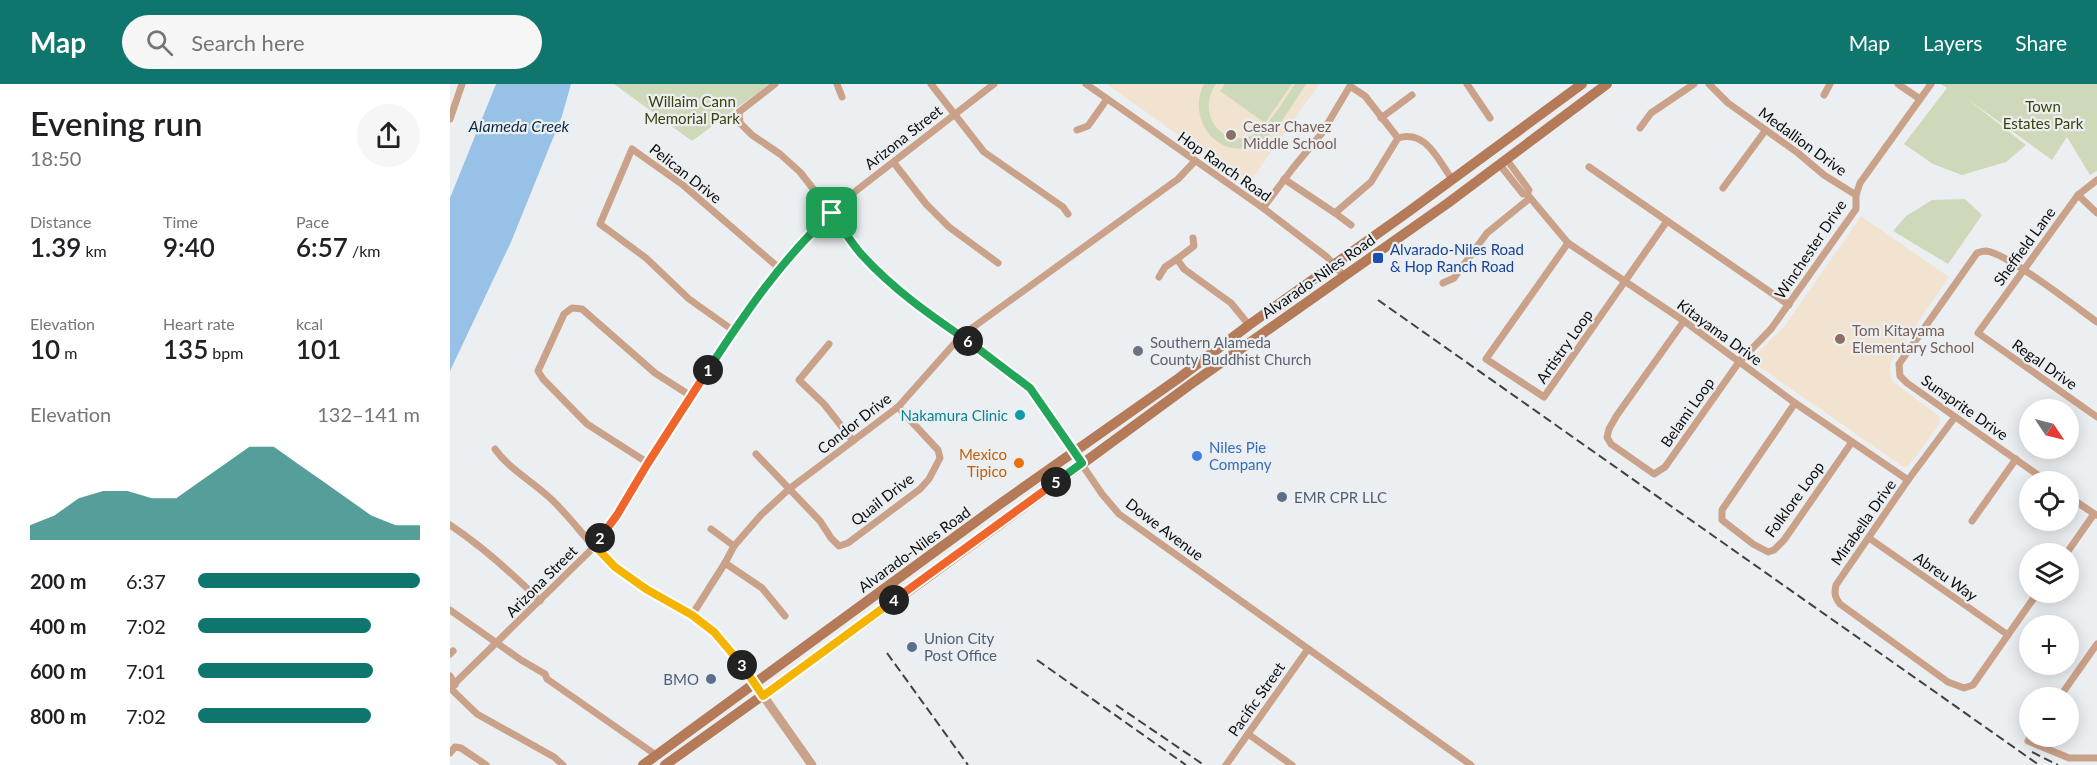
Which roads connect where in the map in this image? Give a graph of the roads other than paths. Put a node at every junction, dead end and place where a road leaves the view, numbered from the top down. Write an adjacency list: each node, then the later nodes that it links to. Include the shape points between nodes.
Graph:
1 (462, 84): 24 (street)
2 (775, 84): 41 (street, Dowe Avenue, via 744,106 738,117 746,129 791,164)
3 (837, 84): 18 (street)
4 (931, 84): 21 (street)
5 (994, 84): 21 (street, Arizona Street)
6 (1086, 84): 19 (street, Hop Ranch Road)
7 (1467, 84): 23 (street)
8 (1582, 84): 34 (main road, Alvarado-Niles Road)
9 (1607, 84): 30 (main road, Alvarado-Niles Road)
10 (1694, 84): 25 (street, via 1651,113)
11 (1709, 84): 27 (street, Medallion Drive)
12 (1830, 84): 17 (street)
13 (1898, 84): 20 (street)
14 (1930, 84): 20 (street, Winchester Drive)
15 (1351, 85): 22 (street); 33 (street, via 1322,134)
16 (1412, 95): 22 (street)
17 (1824, 95)
18 (842, 97)
19 (1107, 99): 26 (street, via 1088,126); 29 (street, Hop Ranch Road)
20 (1920, 99): 37 (street, Winchester Drive, via 1860,183)
21 (956, 114): 31 (street, Arizona Street); 44 (street, via 984,152)
22 (1381, 118): 28 (street)
23 (1490, 118)
24 (450, 119)
25 (1640, 128)
26 (1077, 130)
27 (1765, 131): 36 (street); 37 (street, Medallion Drive)
28 (1398, 138): 34 (street, via 1412,136 1425,141); 42 (street, via 1371,182)
29 (1195, 161): 40 (street, Hop Ranch Road); 64 (street, Condor Drive, via 1178,179)
30 (1504, 162): 39 (street, Kitayama Drive, via 1523,194); 54 (main road, Alvarado-Niles Road)
31 (894, 163): 41 (street, Arizona Street); 50 (street, via 942,220)
32 (1588, 167): 45 (street)
33 (1284, 179): 40 (street); 42 (street)
34 (1452, 179): 51 (main road, Alvarado-Niles Road)
35 (2097, 180): 38 (street, Sheffield Lane)
36 (1723, 188)
37 (1856, 195): 58 (street, Winchester Drive, via 1856,209)
38 (2078, 195): 43 (street); 53 (street, Sheffield Lane)
39 (1529, 196): 48 (street, Kitayama Drive); 56 (street, via 1487,232 1454,278)
40 (1263, 208): 51 (street, Hop Ranch Road)
41 (832, 213): 52 (street, Arizona Street); 64 (street, Dowe Avenue, via 861,254 893,287)
42 (1335, 213): 46 (street)
43 (2097, 213)
44 (1068, 214)
45 (1667, 221): 57 (street); 58 (street)
46 (1351, 225)
47 (1193, 238): 49 (street, via 1194,246)
48 (1568, 243): 57 (street, Kitayama Drive); 57 (street, Artistry Loop, via 1486,359 1544,397)
49 (1177, 259): 55 (street); 61 (street, via 1184,269 1231,303)
50 (998, 263)
51 (1334, 264): 54 (street, Hop Ranch Road); 61 (main road, Alvarado-Niles Road)
52 (779, 268): 62 (street, Arizona Street); 62 (street, Pelican Drive, via 683,185 632,148 600,224 646,258 689,299)
53 (2022, 270): 60 (street); 63 (street, Sheffield Lane); 70 (street, Sunsprite Drive, via 1995,254 1977,253 1899,363 1900,376 1907,384)
54 (1344, 276): 79 (main road, Alvarado-Niles Road)
55 (1159, 277)
56 (1443, 283)
57 (1625, 283): 59 (street, Kitayama Drive)
58 (1789, 305): 66 (street, Winchester Drive)
59 (1684, 321): 66 (street, Kitayama Drive); 66 (street, Belami Loop, via 1611,423 1607,437 1611,444 1654,474 1661,471)
60 (2097, 322)
61 (1249, 325): 75 (main road, Alvarado-Niles Road)
62 (734, 331): 67 (street, Arizona Street)
63 (1978, 333): 71 (street, Regal Drive)
64 (961, 336): 69 (street, Condor Drive); 75 (street, Dowe Avenue, via 1030,388)
65 (828, 345): 72 (street, via 799,380)
66 (1739, 362): 68 (street, Kitayama Drive)
67 (690, 396): 78 (street, Arizona Street); 78 (street, via 655,373 582,309 572,308 564,314 538,371 587,424)
68 (1795, 403): 73 (street, Kitayama Drive); 73 (street, Folklore Loop, via 1722,510 1722,520 1752,544 1768,552 1784,540)
69 (898, 407): 72 (street, Condor Drive); 82 (street, Quail Drive, via 938,450 940,458 929,479 911,496 839,546)
70 (1955, 417): 77 (street, Sunsprite Drive); 81 (street, Mirabella Drive)
71 (2097, 417)
72 (853, 441): 82 (street, Condor Drive)
73 (1852, 442): 81 (street, Kitayama Drive)
74 (495, 449): 90 (street, via 503,461 551,498)
75 (1075, 452): 79 (street, Dowe Avenue); 103 (main road, Alvarado-Niles Road)
76 (756, 454): 82 (street)
77 (2016, 459): 80 (street, Sunsprite Drive); 85 (street)
78 (648, 463): 90 (street, Arizona Street)
79 (1082, 463): 101 (street, Dowe Avenue, via 1110,504 1128,522); 106 (main road, Alvarado-Niles Road)
80 (2033, 471)
81 (1908, 480): 88 (street, Mirabella Drive)
82 (789, 489): 91 (street, Condor Drive)
83 (2079, 503): 84 (street)
84 (2096, 515): 89 (street)
85 (1972, 521)
86 (450, 525): 93 (street, via 489,554)
87 (711, 529): 91 (street)
88 (1869, 538): 98 (street, Abreu Way); 98 (street, Mirabella Drive, via 1836,585 1834,594 1840,604 1948,681 1964,687 1972,685)
89 (2074, 543)
90 (595, 546): 93 (street, Arizona Street); 96 (street, via 615,567)
91 (734, 546): 92 (street, Condor Drive)
92 (725, 563): 96 (street, Condor Drive); 97 (street, via 762,588)
93 (540, 602): 99 (street, Arizona Street)
94 (2030, 603): 98 (street)
95 (450, 610): 99 (street)
96 (692, 615): 103 (street, via 735,655)
97 (785, 616)
98 (2008, 635)
99 (497, 644): 104 (street, Arizona Street); 110 (street)
100 (2097, 644): 105 (street)
101 (1308, 649): 107 (street, Pacific Street); 119 (street, Dowe Avenue)
102 (450, 676): 104 (street)
103 (755, 684): 106 (street); 110 (main road, Alvarado-Niles Road)
104 (452, 687): 113 (street, via 477,714)
105 (2067, 687)
106 (763, 696): 115 (main road, Alvarado-Niles Road); 116 (street)
107 (1248, 734): 117 (street, Pacific Street); 118 (street)
108 (2046, 747): 111 (street, via 2069,758)
109 (453, 750): 112 (street, via 461,748)
110 (656, 755): 114 (main road, Alvarado-Niles Road)
111 (2097, 758)
112 (486, 765)
113 (563, 765)
114 (643, 765)
115 (665, 765)
116 (812, 765)
117 (1226, 765)
118 (1292, 765)
119 (1472, 765)

